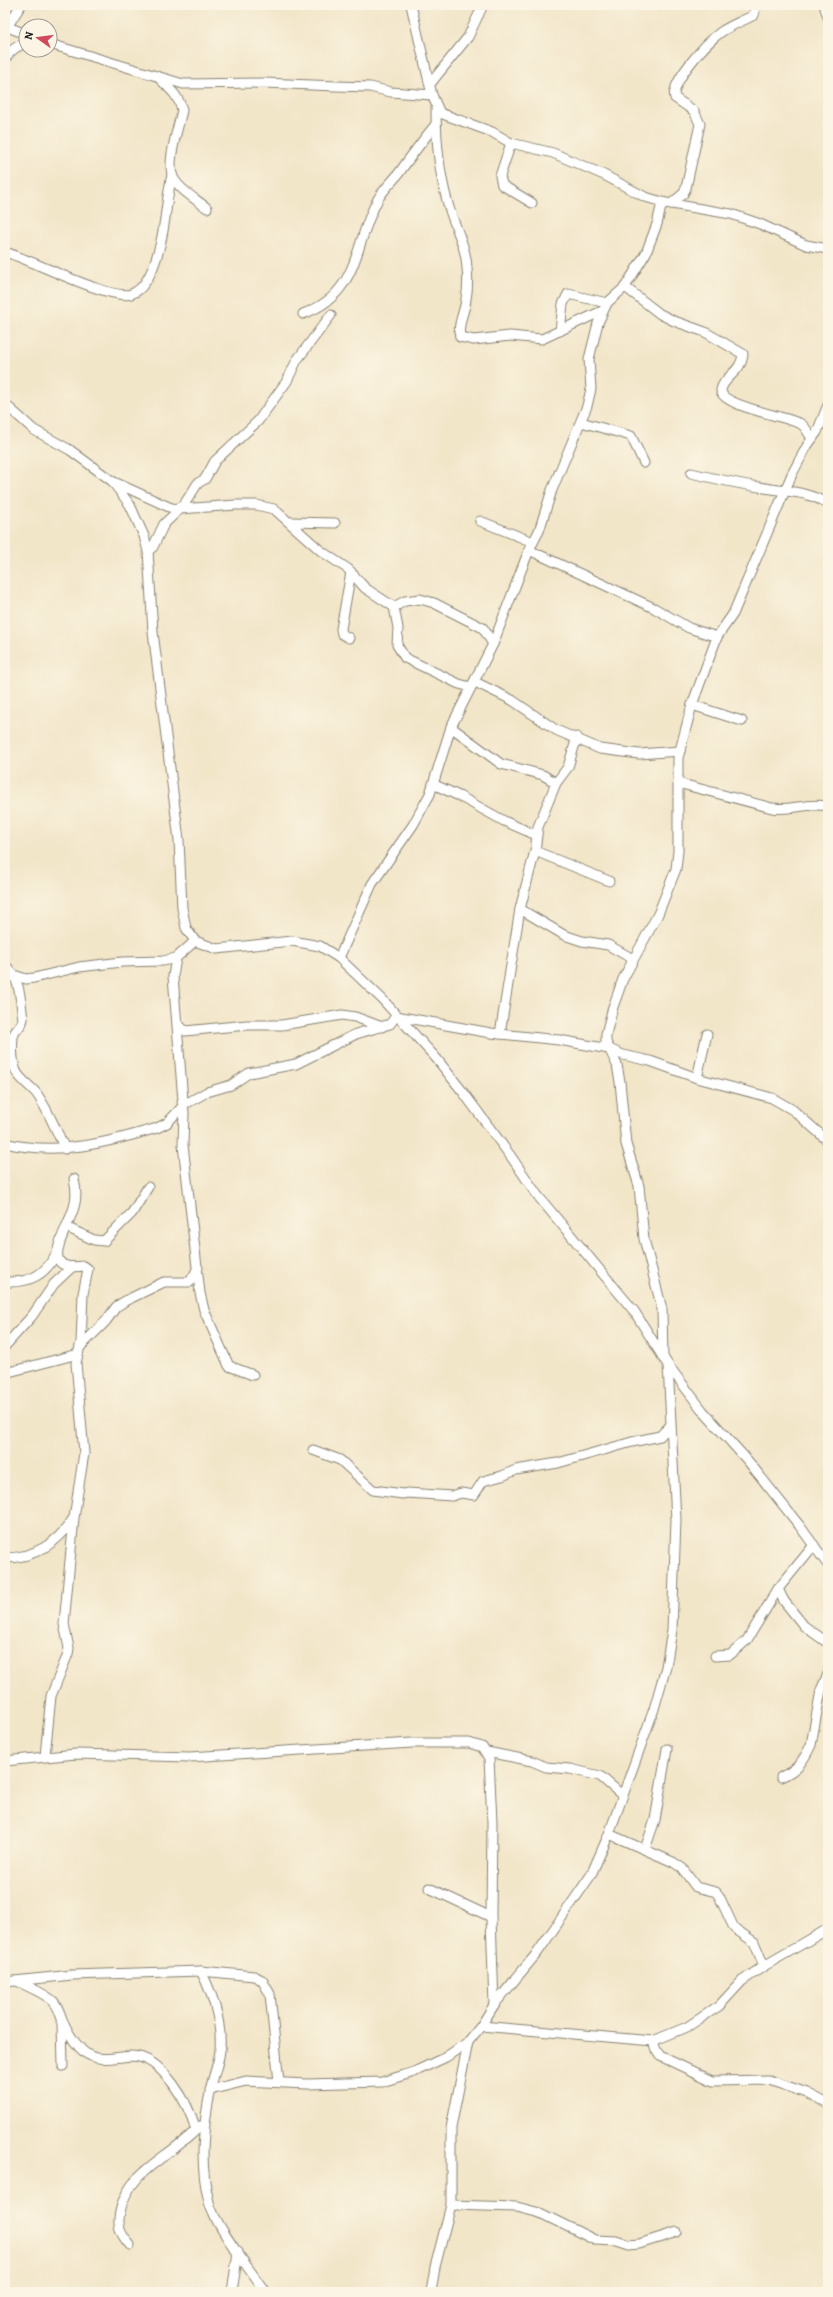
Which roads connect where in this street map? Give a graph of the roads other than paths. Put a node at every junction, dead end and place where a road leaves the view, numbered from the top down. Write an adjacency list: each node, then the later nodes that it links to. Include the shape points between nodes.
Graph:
1 (21, 5): 7 (street)
2 (411, 5): 13 (street)
3 (756, 5): 20 (street, via 754,15 731,26 712,40 674,89 675,98 694,111 700,124 684,194)
4 (824, 5): 6 (street)
5 (481, 6): 13 (street, via 468,37)
6 (828, 17)
7 (6, 26): 8 (street)
8 (18, 31)
9 (18, 46): 11 (street)
10 (58, 46): 12 (street)
11 (5, 59)
12 (158, 77): 14 (street, via 198,85 223,83 370,87 391,92); 18 (street, via 180,102 182,110 172,159)
13 (430, 84): 14 (street)
14 (432, 95): 15 (street)
15 (436, 108): 16 (street); 17 (street, via 440,113 492,132)
16 (436, 124): 27 (street, via 379,197 366,225 356,260 342,286 321,308); 29 (street, via 442,182 463,245 467,268 466,299 459,325 460,337 474,340 510,336 542,339)
17 (511, 143): 19 (street, via 500,176 502,185); 20 (street, via 553,153 645,196)
18 (172, 175): 21 (street); 23 (street, via 160,248 141,288 130,294 119,294 95,287)
19 (532, 202)
20 (668, 204): 22 (street, via 731,214 811,246); 24 (street, via 661,207 646,253)
21 (207, 208)
22 (828, 249)
23 (5, 252)
24 (625, 287): 25 (street); 33 (street, via 660,314 705,332 741,352 742,362 723,385 722,395 755,411 782,416 803,425)
25 (607, 303): 26 (street); 29 (street, via 568,294 563,304)
26 (602, 311): 29 (street); 32 (street, via 589,359 591,392)
27 (303, 314)
28 (331, 315): 39 (street, via 297,360 287,380 258,421 215,461 205,479 198,483)
29 (560, 331)
30 (5, 404): 36 (street, via 34,430 70,450)
31 (828, 405): 33 (street)
32 (581, 422): 34 (street, via 631,436); 43 (street)
33 (812, 439): 37 (street, via 797,462)
34 (644, 463)
35 (691, 473): 37 (street, via 768,489)
36 (112, 481): 39 (street, via 169,508); 45 (street, via 130,505)
37 (786, 489): 38 (street); 48 (street, via 764,536 734,614)
38 (828, 504)
39 (182, 507): 41 (street, via 256,505 274,509); 45 (street, via 164,524 153,547)
40 (480, 521): 43 (street)
41 (290, 522): 42 (street); 46 (street, via 321,551)
42 (335, 523)
43 (533, 542): 44 (street)
44 (528, 550): 48 (street, via 654,608 689,628); 50 (street)
45 (148, 551): 65 (street, via 153,632 179,840 182,908 186,928)
46 (351, 572): 47 (street, via 365,588); 49 (street, via 341,629 342,634)
47 (394, 607): 50 (street, via 405,601 420,599 434,603 483,628); 51 (street, via 398,628 397,645 405,658 459,684)
48 (717, 637): 52 (street)
49 (350, 638)
50 (493, 644): 51 (street)
51 (473, 684): 54 (street); 55 (street, via 512,700 556,730)
52 (692, 705): 53 (street); 56 (street)
53 (742, 721)
54 (451, 727): 57 (street, via 501,764 543,775); 58 (street)
55 (577, 737): 56 (street, via 600,749 615,752 639,754); 57 (street, via 568,767)
56 (680, 751): 59 (street)
57 (556, 783): 61 (street)
58 (433, 784): 61 (street); 67 (street, via 413,824 372,884)
59 (678, 784): 60 (street, via 783,810 807,804); 68 (street, via 676,869 661,907)
60 (828, 806)
61 (536, 835): 62 (street)
62 (535, 851): 63 (street); 64 (street)
63 (609, 881)
64 (520, 909): 68 (street, via 564,935 608,945); 74 (street)
65 (195, 940): 66 (street); 67 (street, via 217,949 292,941 320,946)
66 (176, 958): 70 (street, via 79,967 26,979); 72 (street, via 173,976)
67 (339, 958): 71 (street)
68 (634, 959): 76 (street, via 613,1007 606,1038)
69 (5, 965): 70 (street)
70 (9, 975): 77 (street, via 18,984 24,1019 14,1033)
71 (396, 1016): 73 (street, via 390,1024); 74 (street); 93 (street, via 436,1058 538,1196 634,1311)
72 (178, 1024): 73 (street, via 185,1031 199,1031 247,1025 282,1025 342,1015); 79 (street)
73 (382, 1027): 79 (street, via 356,1034 303,1062 249,1073 231,1085 207,1092)
74 (500, 1034): 76 (street, via 559,1040)
75 (707, 1034): 78 (street)
76 (609, 1049): 78 (street); 93 (street, via 617,1065 626,1144 639,1186 644,1239 662,1309)
77 (9, 1050): 82 (street, via 18,1075 37,1095 53,1120)
78 (697, 1078): 80 (street, via 772,1098 794,1110)
79 (183, 1104): 82 (street, via 158,1128); 87 (street, via 184,1150)
80 (828, 1141)
81 (5, 1144): 82 (street)
82 (65, 1150)
83 (74, 1179): 85 (street, via 76,1200)
84 (148, 1187): 85 (street, via 132,1213 104,1241 94,1240)
85 (66, 1227): 86 (street)
86 (58, 1257): 88 (street); 89 (street, via 46,1271 25,1280); 90 (street)
87 (198, 1267): 92 (street, via 190,1282 164,1282 125,1300); 95 (street, via 204,1310 222,1354 232,1369)
88 (72, 1268): 90 (street); 92 (street, via 84,1266 87,1267 88,1273 83,1294 84,1321)
89 (5, 1282)
90 (54, 1284): 91 (street, via 32,1316)
91 (5, 1346)
92 (79, 1351): 94 (street); 98 (street, via 76,1363 84,1453)
93 (666, 1361): 96 (street); 99 (street, via 703,1411 748,1461)
94 (5, 1373)
95 (253, 1375)
96 (670, 1426): 97 (street, via 660,1436 558,1463 516,1470 483,1481 474,1495 383,1493 369,1488 340,1460); 111 (street, via 676,1520 672,1630 666,1667 654,1709)
97 (313, 1450)
98 (74, 1518): 100 (street, via 55,1542 30,1554); 108 (street, via 64,1624 68,1654 52,1696)
99 (814, 1545): 101 (street); 102 (street)
100 (5, 1558)
101 (828, 1566)
102 (778, 1589): 103 (street, via 804,1626); 104 (street, via 758,1624 737,1650 724,1657)
103 (828, 1643)
104 (715, 1656)
105 (828, 1674): 110 (street, via 821,1690 807,1754 798,1768)
106 (667, 1749): 113 (street, via 655,1820)
107 (487, 1752): 108 (street, via 482,1747 469,1743 412,1743 190,1757 76,1754); 111 (street, via 532,1761 546,1767 600,1776); 115 (street, via 492,1822)
108 (45, 1756): 109 (street)
109 (5, 1761)
110 (780, 1777)
111 (622, 1795): 112 (street)
112 (610, 1834): 113 (street); 121 (street, via 591,1875 538,1952)
113 (645, 1849): 117 (street, via 682,1868 696,1887 716,1892 734,1928 754,1942)
114 (429, 1888): 115 (street)
115 (491, 1917): 121 (street)
116 (828, 1929): 117 (street)
117 (764, 1966): 124 (street, via 742,1981 719,2006 687,2027)
118 (201, 1971): 119 (street, via 72,1975); 127 (street, via 254,1976 266,1985 272,2008); 128 (street, via 216,2009 220,2045 220,2058)
119 (17, 1981): 120 (street); 122 (street, via 53,2002)
120 (5, 1982)
121 (494, 2005): 123 (street)
122 (62, 2020): 126 (street); 131 (street, via 76,2044 91,2056 113,2059 132,2056 154,2065 182,2097 192,2115)
123 (481, 2026): 124 (street); 125 (street)
124 (653, 2041): 129 (street, via 660,2056 712,2081 769,2080 807,2093)
125 (468, 2042): 127 (street, via 446,2057 414,2072 382,2082); 132 (street, via 451,2128)
126 (63, 2066)
127 (279, 2082): 128 (street, via 246,2081)
128 (210, 2090): 130 (street)
129 (828, 2104)
130 (204, 2122): 131 (street); 135 (street, via 203,2167 209,2201 220,2225)
131 (196, 2130): 134 (street, via 129,2185 123,2197 118,2221 119,2231)
132 (451, 2205): 133 (street, via 517,2207 540,2213 595,2240 617,2241 629,2245); 138 (street)
133 (677, 2232)
134 (130, 2245)
135 (238, 2252): 136 (street); 137 (street)
136 (232, 2292)
137 (264, 2292)
138 (431, 2292)

